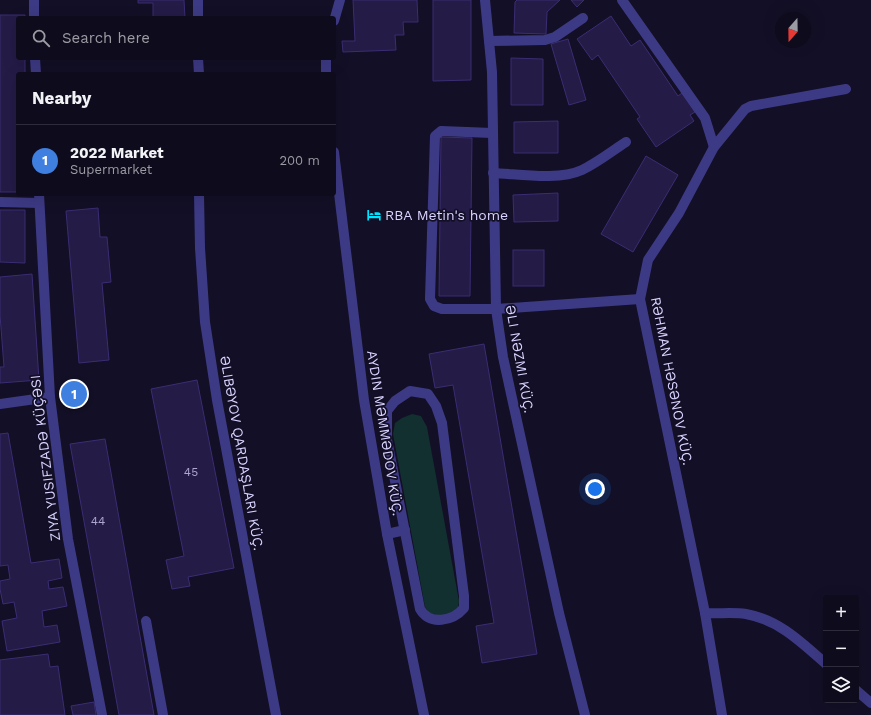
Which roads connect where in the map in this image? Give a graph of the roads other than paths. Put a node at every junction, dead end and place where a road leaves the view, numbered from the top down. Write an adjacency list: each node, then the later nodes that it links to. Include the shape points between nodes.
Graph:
1 (34, 0): 6 (street)
2 (198, 0): 7 (street)
3 (340, 0): 8 (street)
4 (485, 0): 10 (street, ƏLI NƏZMI KÜÇ.)
5 (622, 0): 20 (street, via 705,118)
6 (34, 16)
7 (198, 16)
8 (335, 16)
9 (583, 18): 10 (street, via 555,37 545,40)
10 (489, 41): 18 (street, ƏLI NƏZMI KÜÇ.)
11 (35, 60): 14 (street)
12 (198, 60): 15 (street)
13 (326, 60): 16 (street)
14 (36, 72)
15 (199, 72)
16 (326, 72)
17 (846, 89): 20 (street, RƏHMAN HƏSƏNOV KÜÇ., via 751,106 745,109)
18 (492, 133): 22 (street, ƏLI NƏZMI KÜÇ.); 27 (street, via 441,131 435,136 430,299 434,306 442,309)
19 (626, 142): 22 (street, via 583,170 562,176)
20 (714, 147): 26 (street, RƏHMAN HƏSƏNOV KÜÇ., via 679,214 648,260)
21 (336, 169): 31 (street, via 357,350)
22 (493, 173): 27 (street, ƏLI NƏZMI KÜÇ.)
23 (199, 196): 39 (street, via 206,322 217,400)
24 (39, 198): 25 (street); 28 (street, ZIYA YUSIFZADƏ KÜÇƏSI)
25 (0, 202)
26 (640, 299): 27 (street); 32 (street, RƏHMAN HƏSƏNOV KÜÇ.)
27 (496, 309): 41 (street, ƏLI NƏZMI KÜÇ., via 508,381 559,613)
28 (50, 397): 29 (street); 37 (street, ZIYA YUSIFZADƏ KÜÇƏSI, via 68,539)
29 (0, 404)
30 (405, 530): 30 (street, via 420,609 424,615 439,620 458,614 464,608 464,596 442,422 428,394 410,391 395,400 387,411 386,440); 31 (street)
31 (387, 534): 40 (street)
32 (705, 613): 34 (street, via 741,614 768,619 790,632); 42 (street, RƏHMAN HƏSƏNOV KÜÇ.)
33 (146, 621): 38 (street)
34 (823, 661)
35 (859, 693): 36 (street)
36 (871, 703)
37 (102, 715)
38 (163, 715)
39 (276, 715)
40 (424, 715)
41 (585, 715)
42 (722, 715)

